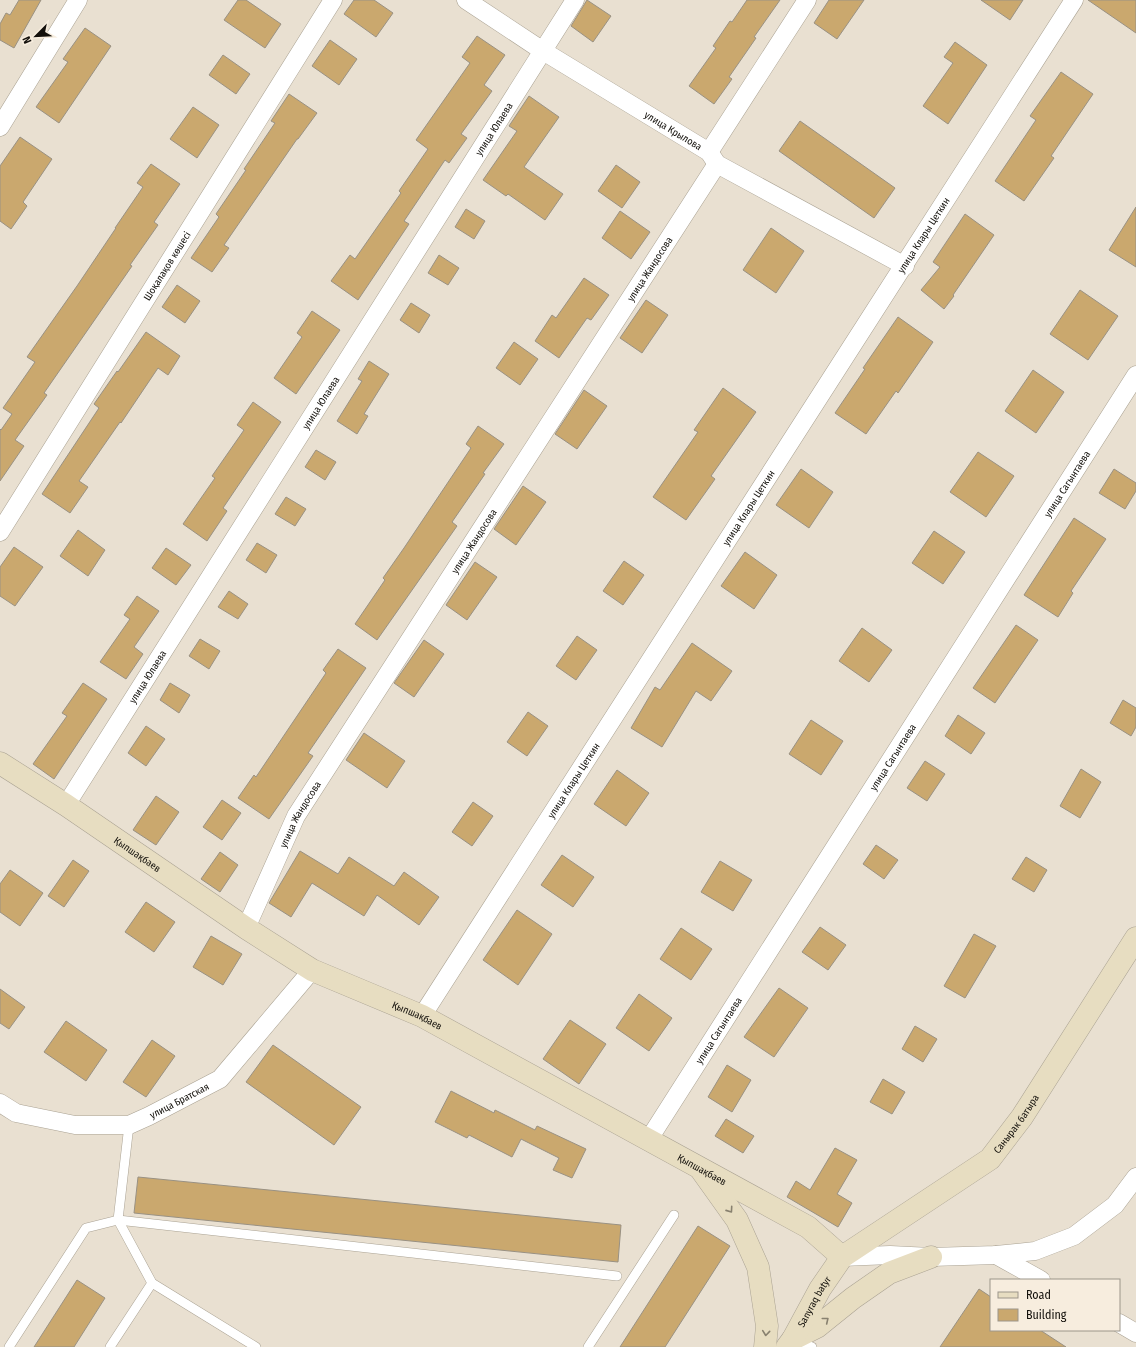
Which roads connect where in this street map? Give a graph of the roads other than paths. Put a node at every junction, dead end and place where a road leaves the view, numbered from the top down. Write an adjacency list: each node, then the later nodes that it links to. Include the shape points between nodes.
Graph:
1 (78, 0): 8 (street)
2 (334, 0): 12 (street, Шоқалақов көшесі)
3 (466, 0): 7 (street, улица Крылова)
4 (575, 0): 7 (street, улица Юлаева)
5 (807, 0): 9 (street, улица Жандосова)
6 (1074, 0): 10 (street, улица Клары Цеткин)
7 (543, 51): 9 (street, улица Крылова); 14 (street, улица Юлаева)
8 (0, 127)
9 (713, 158): 10 (street, улица Крылова); 15 (street, улица Жандосова, via 296,816)
10 (904, 266): 18 (street, улица Клары Цеткин)
11 (1136, 375): 21 (street, улица Сагынтаева)
12 (0, 532)
13 (0, 763): 14 (street, Қыпшақбаев)
14 (66, 805): 15 (street, Қыпшақбаев)
15 (246, 928): 17 (street, Қыпшақбаев)
16 (1136, 938): 27 (street, Санырак батыра, via 1022,1117 990,1159)
17 (312, 970): 18 (street, Қыпшақбаев); 20 (street, улица Братская, via 220,1079)
18 (422, 1016): 21 (street, Қыпшақбаев)
19 (0, 1103): 20 (street, улица Братская, via 16,1113 75,1125)
20 (129, 1125): 25 (lane)
21 (649, 1139): 22 (street, Қыпшақбаев)
22 (700, 1167): 27 (street, Қыпшақбаев, via 808,1227); 39 (street, one-way to 39, via 737,1220 758,1267 767,1326)
23 (1136, 1177): 26 (street, via 1115,1205 1074,1236 1036,1251)
24 (674, 1215): 38 (lane)
25 (118, 1220): 29 (lane); 31 (lane); 35 (lane, via 86,1228)
26 (996, 1255): 28 (street); 30 (street)
27 (842, 1257): 28 (street); 34 (street, Sanyraq batyr, via 820,1290)
28 (931, 1257): 34 (street, one-way to 28, via 888,1273)
29 (617, 1276)
30 (1039, 1279)
31 (152, 1283): 36 (lane); 37 (lane)
32 (1120, 1324): 33 (street)
33 (1136, 1333)
34 (797, 1344)
35 (9, 1347)
36 (110, 1347)
37 (256, 1347)
38 (588, 1347)
39 (765, 1347)

